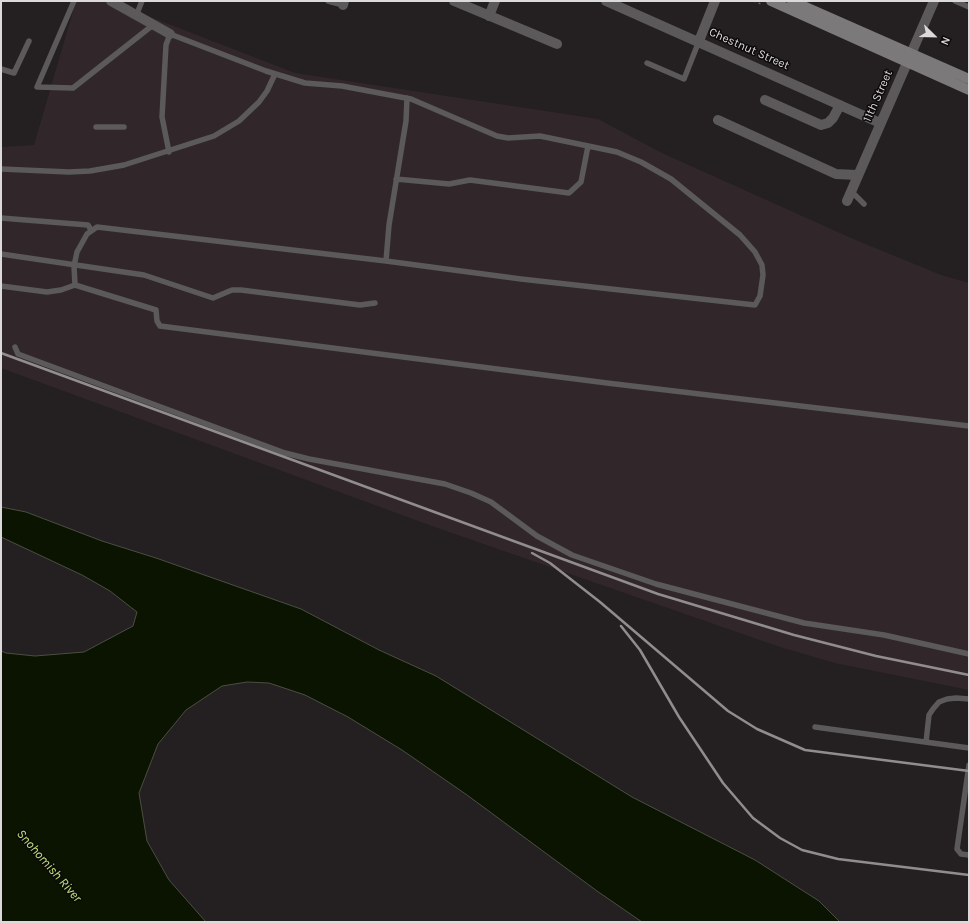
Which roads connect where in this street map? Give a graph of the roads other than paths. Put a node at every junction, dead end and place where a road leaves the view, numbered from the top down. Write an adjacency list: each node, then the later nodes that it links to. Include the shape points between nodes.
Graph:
1 (74, 1): 17 (lane, via 36,87 73,88)
2 (111, 1): 15 (street)
3 (142, 1): 15 (lane)
4 (328, 1): 13 (lane)
5 (454, 1): 16 (street)
6 (495, 1): 16 (street)
7 (606, 1): 20 (street, Chestnut Street)
8 (715, 1): 20 (street)
9 (771, 1): 22 (main road)
10 (792, 1): 22 (main road)
11 (934, 1): 22 (street, 11th Street)
12 (955, 1): 14 (lane)
13 (343, 3)
14 (969, 7)
15 (136, 16): 17 (street)
16 (489, 16): 21 (street)
17 (153, 25): 18 (street)
18 (170, 34): 25 (lane); 36 (lane, via 166,45 162,117)
19 (29, 41): 24 (lane, via 14,73)
20 (699, 41): 23 (lane, via 684,79); 30 (street, Chestnut Street)
21 (557, 44)
22 (910, 58): 26 (main road); 27 (main road); 32 (street, 11th Street)
23 (647, 63)
24 (1, 69)
25 (275, 74): 28 (lane, via 305,83 342,86); 36 (lane, via 268,91 239,121 214,136)
26 (969, 79)
27 (969, 90)
28 (407, 98): 35 (lane, via 497,136 540,136); 39 (lane, via 406,121)
29 (765, 100): 30 (street, via 822,125 833,118)
30 (840, 105): 32 (street, Chestnut Street)
31 (718, 120): 38 (street, via 836,174)
32 (880, 123): 38 (street, 11th Street)
33 (96, 127): 34 (lane)
34 (124, 127)
35 (588, 146): 39 (lane, via 581,182 569,193 470,180 449,184); 46 (lane, via 617,152 642,162 671,179 740,235 755,252 762,265 762,287 755,305)
36 (169, 152): 37 (lane, via 124,165 90,171)
37 (1, 170)
38 (857, 175): 40 (street, 11th Street)
39 (396, 179): 46 (lane)
40 (851, 191): 41 (street, 11th Street); 42 (lane)
41 (847, 201)
42 (864, 204)
43 (1, 218): 44 (lane, via 88,225)
44 (91, 230): 46 (lane, via 105,227); 47 (lane, via 77,252)
45 (1, 254): 47 (lane)
46 (386, 261)
47 (74, 266): 48 (lane); 50 (lane, via 144,275 213,298 232,290 241,290 360,305)
48 (75, 285): 49 (lane, via 47,292); 52 (lane, via 156,310 160,326)
49 (1, 286)
50 (375, 302)
51 (15, 347): 53 (lane, via 18,354 285,453 446,484 471,493 491,502 537,536 572,555 656,584 804,623 884,635)
52 (969, 426)
53 (969, 654)
54 (969, 699): 56 (lane, via 956,698 939,702 929,715)
55 (815, 727): 56 (lane)
56 (926, 742): 57 (lane)
57 (969, 748)
58 (969, 765): 59 (lane, via 957,849 961,854)
59 (969, 855)

